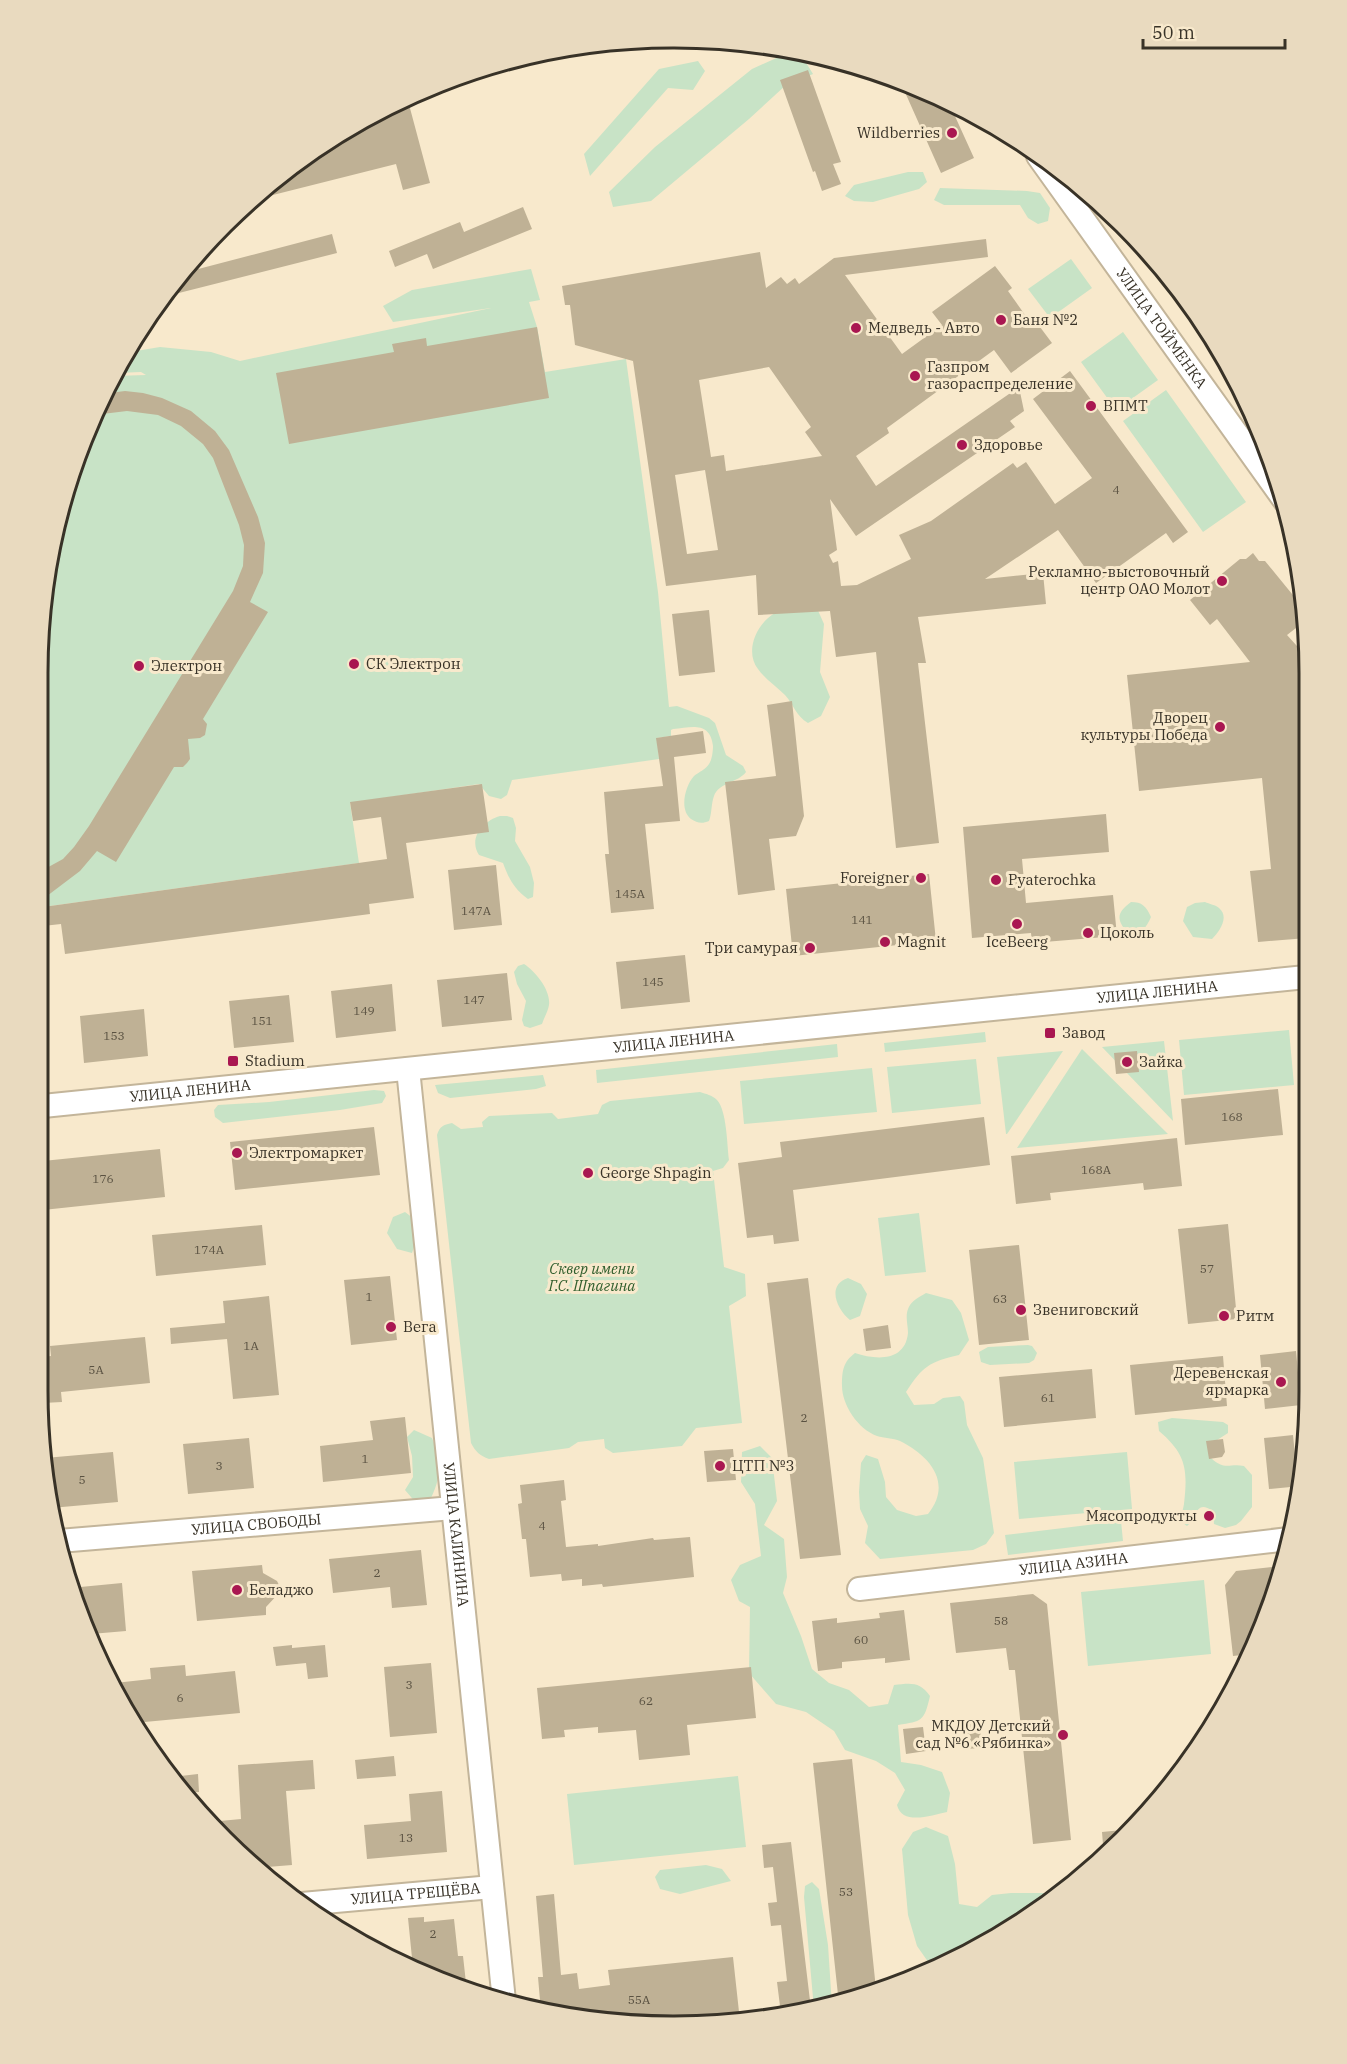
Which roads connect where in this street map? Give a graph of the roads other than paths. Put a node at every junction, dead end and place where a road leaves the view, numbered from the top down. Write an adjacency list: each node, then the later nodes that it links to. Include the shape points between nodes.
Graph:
1 (1052, 176): 2 (street, УЛИЦА ТОЙМЕНКА)
2 (1267, 476)
3 (1299, 977): 4 (street, УЛИЦА ЛЕНИНА)
4 (408, 1069): 5 (street, УЛИЦА ЛЕНИНА); 6 (street, УЛИЦА КАЛИНИНА)
5 (48, 1105)
6 (453, 1508): 7 (street, УЛИЦА СВОБОДЫ); 10 (street, УЛИЦА КАЛИНИНА)
7 (66, 1540)
8 (1281, 1540): 9 (street, УЛИЦА АЗИНА)
9 (859, 1589)
10 (492, 1887): 11 (street, УЛИЦА ТРЕЩЁВА); 12 (street, УЛИЦА КАЛИНИНА)
11 (315, 1903)
12 (503, 1992)

